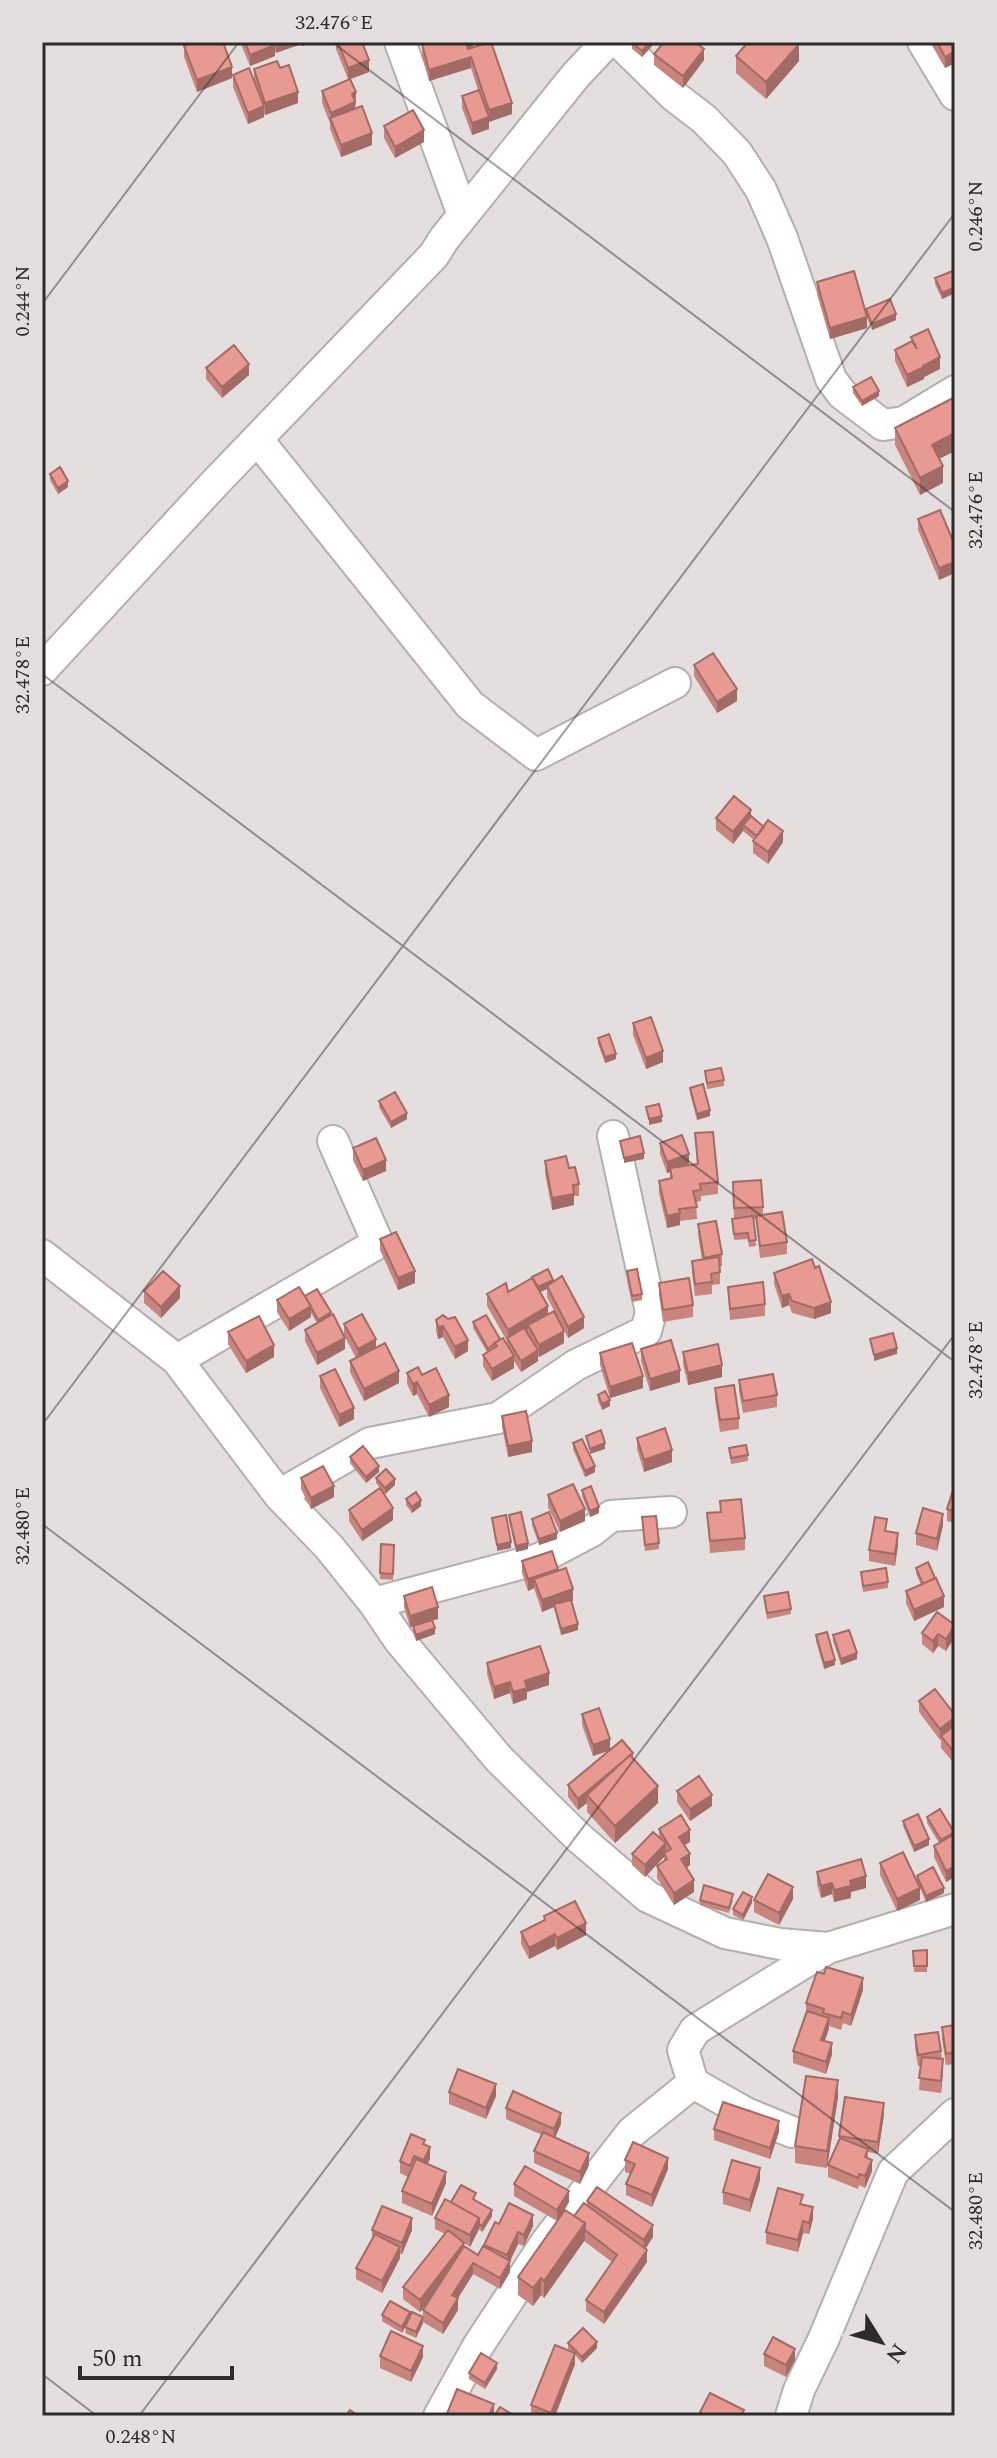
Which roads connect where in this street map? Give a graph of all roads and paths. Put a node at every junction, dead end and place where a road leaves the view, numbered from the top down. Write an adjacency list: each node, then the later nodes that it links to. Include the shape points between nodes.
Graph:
1 (400, 42): 6 (street)
2 (607, 42): 6 (street)
3 (619, 42): 7 (street, via 737,153 761,190 831,379 842,394 883,425 904,422)
4 (923, 42): 5 (street)
5 (955, 95)
6 (463, 215): 8 (street, via 420,270)
7 (955, 391)
8 (257, 439): 9 (street); 10 (street, via 470,705 536,755)
9 (42, 670)
10 (675, 683)
11 (613, 1136): 15 (street, via 651,1312 646,1331 576,1365 498,1418 370,1443)
12 (333, 1141): 14 (street, via 378,1243)
13 (42, 1255): 14 (street)
14 (177, 1360): 15 (street)
15 (279, 1495): 17 (street)
16 (671, 1512): 17 (street, via 611,1516 539,1559)
17 (374, 1603): 19 (street, via 499,1759 648,1897 725,1933)
18 (955, 1909): 19 (street)
19 (828, 1948): 20 (street, via 695,2030 683,2050)
20 (693, 2083): 22 (street); 23 (street, via 632,2132 547,2241)
21 (955, 2114): 24 (street, via 893,2172)
22 (792, 2132)
23 (439, 2416)
24 (791, 2416)

